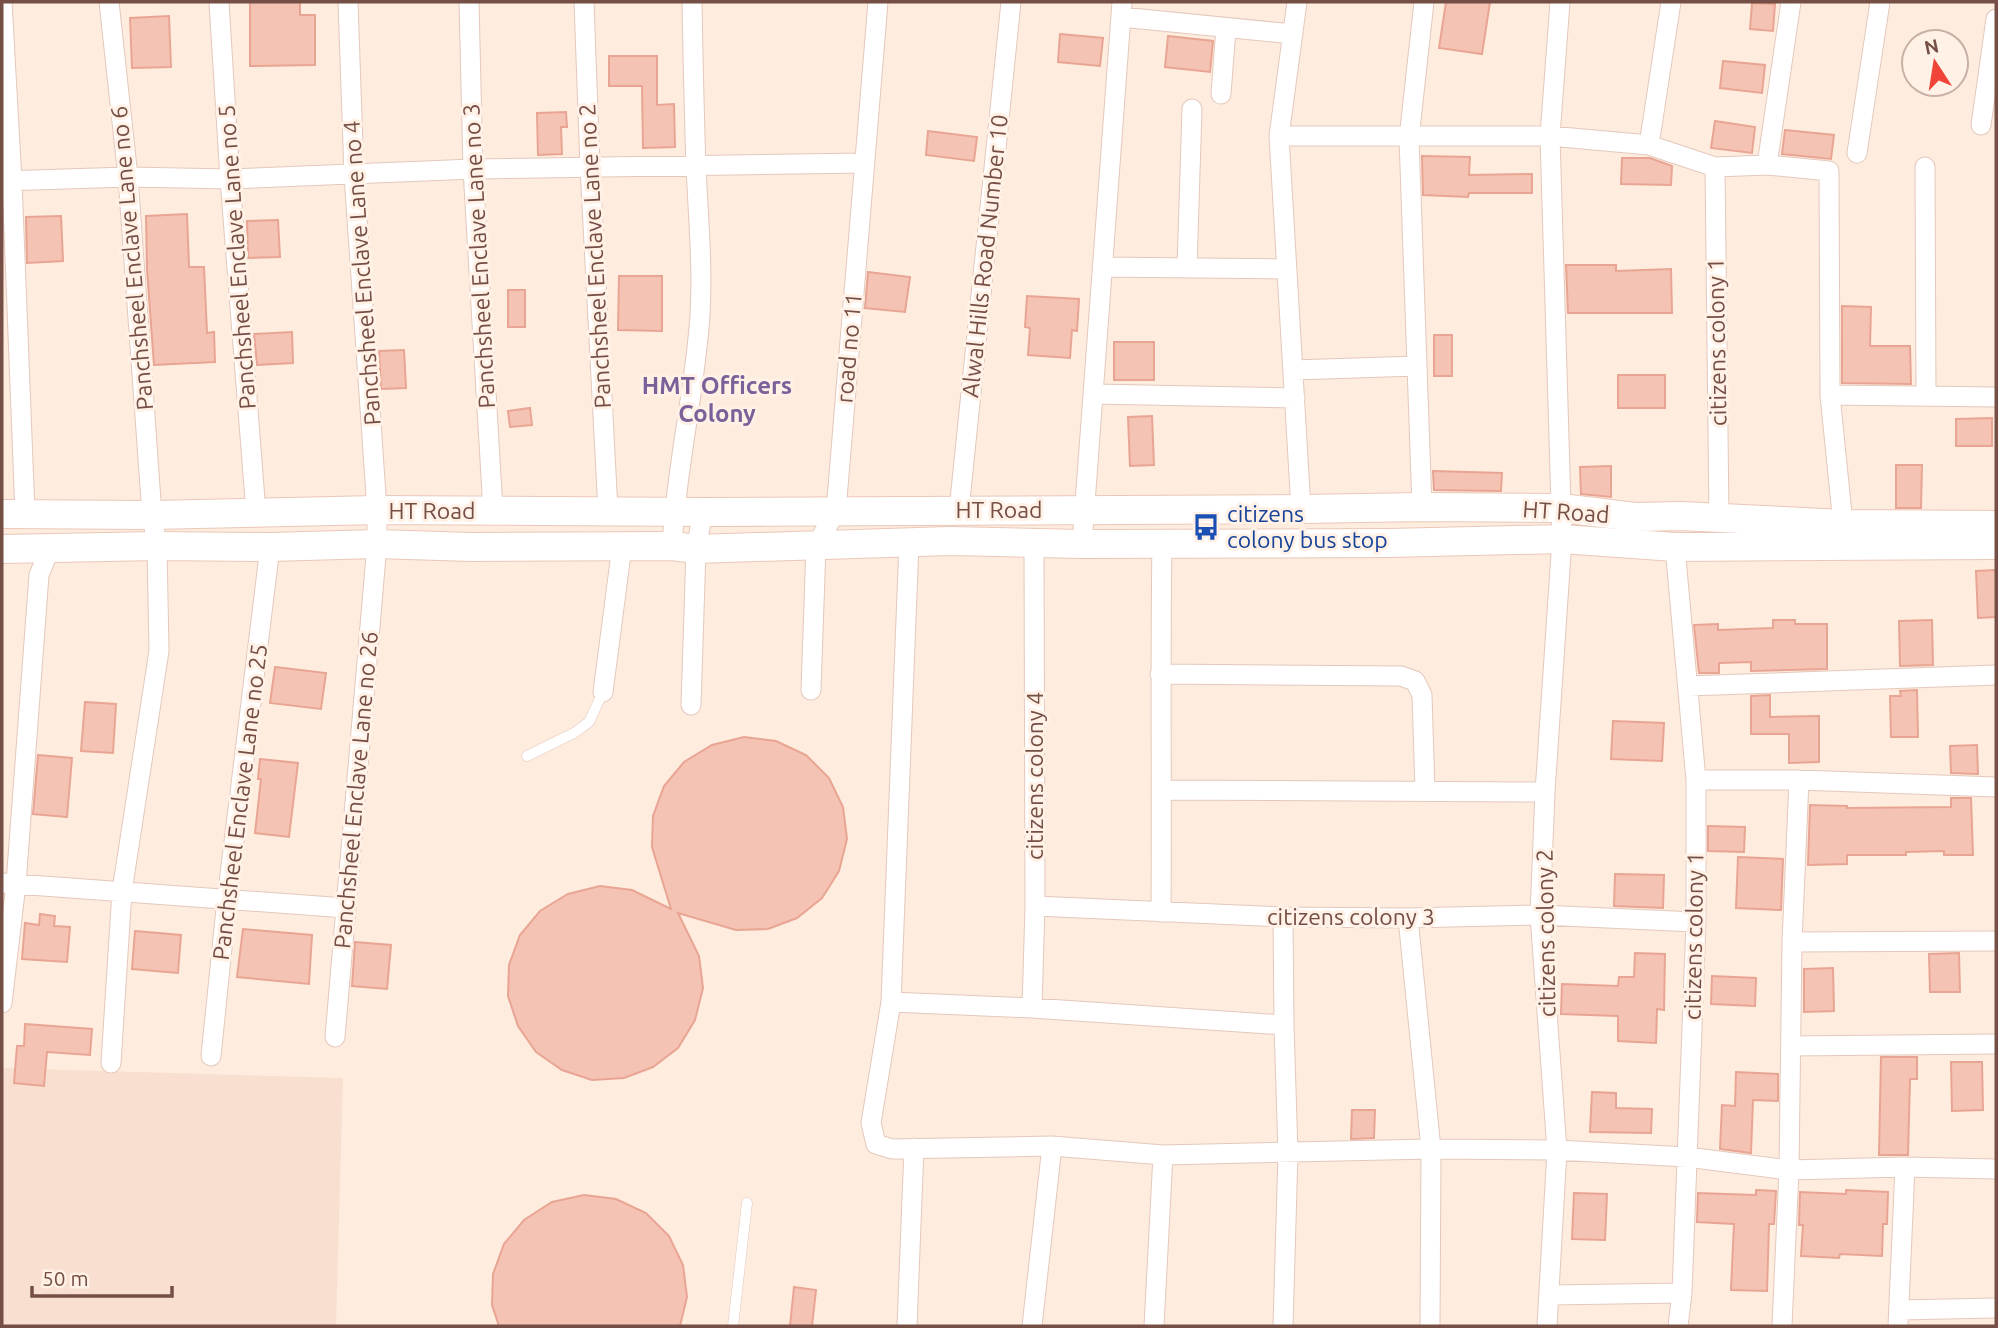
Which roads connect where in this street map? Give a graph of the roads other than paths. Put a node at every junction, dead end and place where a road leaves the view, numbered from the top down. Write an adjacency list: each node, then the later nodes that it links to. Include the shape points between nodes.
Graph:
1 (2, 2): 39 (street)
2 (109, 2): 37 (street, Panchsheel Enclave Lane no 6)
3 (219, 2): 38 (street, Panchsheel Enclave Lane no 5)
4 (348, 2): 36 (street, Panchsheel Enclave Lane no 4)
5 (468, 2): 35 (street, Panchsheel Enclave Lane no 3)
6 (584, 2): 32 (street, Panchsheel Enclave Lane no 2)
7 (692, 2): 31 (street)
8 (878, 2): 29 (street, road no 11)
9 (1011, 2): 54 (street, Alwal Hills Road Number 10)
10 (1297, 2): 20 (street)
11 (1424, 2): 26 (street)
12 (1560, 2): 25 (street, citizens colony 2)
13 (1671, 2): 27 (street)
14 (1791, 2): 30 (street)
15 (1880, 2): 28 (street)
16 (1122, 10): 19 (street); 40 (street)
17 (1996, 19): 18 (street)
18 (1996, 25): 23 (street)
19 (1226, 28): 20 (street); 21 (street)
20 (1293, 34): 24 (street)
21 (1221, 94)
22 (1192, 108): 41 (street)
23 (1981, 125)
24 (1279, 136): 26 (street); 42 (street)
25 (1550, 136): 26 (street); 27 (street); 51 (street, citizens colony 2)
26 (1409, 138): 43 (street)
27 (1649, 145): 33 (street)
28 (1857, 153)
29 (863, 163): 31 (street); 59 (street, road no 11)
30 (1767, 165): 33 (street); 46 (street, via 1829,170)
31 (696, 166): 32 (street); 58 (street, via 700,314)
32 (590, 167): 35 (street); 57 (street, Panchsheel Enclave Lane no 2)
33 (1715, 167): 64 (street, citizens colony 1)
34 (1925, 167): 47 (street)
35 (473, 169): 36 (street); 56 (street, Panchsheel Enclave Lane no 3)
36 (354, 175): 38 (street); 53 (street, Panchsheel Enclave Lane no 4)
37 (128, 177): 38 (street); 39 (street); 63 (street, Panchsheel Enclave Lane no 6)
38 (230, 180): 62 (street, Panchsheel Enclave Lane no 5)
39 (7, 181): 61 (street)
40 (1102, 267): 41 (street); 45 (street)
41 (1187, 268): 42 (street)
42 (1287, 269): 44 (street)
43 (1417, 366): 44 (street); 50 (street)
44 (1293, 370): 49 (street)
45 (1093, 394): 49 (street); 55 (street)
46 (1830, 395): 47 (street); 65 (street)
47 (1926, 396): 48 (street)
48 (1996, 397)
49 (1294, 398): 52 (street)
50 (1422, 507): 51 (street, HT Road); 52 (street, HT Road)
51 (1561, 508): 64 (street, HT Road, via 1635,517); 67 (street, citizens colony 2)
52 (1301, 509): 55 (street, HT Road)
53 (377, 510): 56 (street, HT Road); 62 (street, HT Road); 69 (street, Panchsheel Enclave Lane no 4)
54 (959, 510): 55 (street, HT Road); 59 (street, HT Road)
55 (1084, 510): 71 (street)
56 (493, 511): 57 (street, HT Road)
57 (608, 511): 58 (street, HT Road)
58 (674, 511): 60 (street, HT Road); 78 (street)
59 (836, 511): 60 (street, HT Road); 76 (street, road no 11)
60 (703, 512): 78 (street)
61 (14, 513): 63 (street, HT Road)
62 (256, 513): 63 (street, HT Road)
63 (152, 514): 74 (street, Panchsheel Enclave Lane no 6)
64 (1719, 518): 65 (street, HT Road)
65 (1843, 524): 66 (street, HT Road)
66 (1996, 525)
67 (1562, 539): 72 (street, HT Road); 79 (street, HT Road); 94 (street, citizens colony 2)
68 (909, 542): 70 (street, HT Road); 76 (street, HT Road); 107 (street)
69 (377, 544): 75 (street, HT Road); 77 (street, HT Road); 99 (street, Panchsheel Enclave Lane no 26)
70 (1034, 544): 71 (street, HT Road); 98 (street, citizens colony 4)
71 (1082, 544): 72 (street, HT Road)
72 (1161, 544): 82 (street)
73 (1996, 545): 79 (street, HT Road)
74 (158, 546): 77 (street, HT Road); 80 (street, HT Road); 96 (street, Panchsheel Enclave Lane no 6, via 159,651)
75 (622, 546): 78 (street, HT Road); 86 (street)
76 (816, 546): 78 (street, HT Road); 85 (street, road no 11)
77 (270, 547): 97 (street, Panchsheel Enclave Lane no 25)
78 (684, 547): 87 (street)
79 (1675, 547): 84 (street, citizens colony 1)
80 (50, 548): 81 (street, HT Road); 95 (street, via 39,575)
81 (2, 549)
82 (1160, 674): 92 (street); 93 (street, via 1401,676 1415,681 1422,695)
83 (1996, 675): 84 (street)
84 (1688, 685): 89 (street, citizens colony 1)
85 (811, 690)
86 (603, 692): 88 (lane, via 589,722)
87 (691, 705)
88 (527, 756)
89 (1696, 780): 90 (street); 104 (street, citizens colony 1)
90 (1799, 780): 91 (street); 106 (street)
91 (1996, 787)
92 (1162, 790): 93 (street); 100 (street)
93 (1425, 791): 94 (street)
94 (1545, 792): 101 (street, citizens colony 2)
95 (9, 883): 96 (street); 108 (street)
96 (121, 891): 97 (street); 115 (street, Panchsheel Enclave Lane no 6)
97 (227, 900): 99 (street); 114 (street, Panchsheel Enclave Lane no 25)
98 (1035, 906): 100 (street, citizens colony 3); 109 (street, citizens colony 4)
99 (346, 908): 111 (street, Panchsheel Enclave Lane no 26)
100 (1161, 912): 102 (street, citizens colony 3)
101 (1540, 915): 103 (street, citizens colony 3); 104 (street, citizens colony 3); 119 (street, citizens colony 2)
102 (1283, 918): 103 (street, citizens colony 3); 110 (street)
103 (1408, 918): 118 (street)
104 (1696, 922): 122 (street, citizens colony 1)
105 (1996, 941): 106 (street)
106 (1792, 942): 113 (street)
107 (891, 1002): 109 (street); 117 (street, via 871,1123 876,1144)
108 (2, 1003)
109 (1032, 1008): 110 (street)
110 (1284, 1026): 120 (street)
111 (335, 1037)
112 (1996, 1044): 113 (street)
113 (1791, 1046): 125 (street)
114 (211, 1056)
115 (111, 1063)
116 (1052, 1146): 117 (street); 121 (street); 133 (street)
117 (914, 1148): 132 (street)
118 (1431, 1149): 119 (street); 120 (street); 136 (street)
119 (1557, 1150): 122 (street); 128 (street, citizens colony 2)
120 (1288, 1153): 121 (street); 135 (street)
121 (1163, 1155): 134 (street)
122 (1687, 1157): 125 (street); 127 (street, citizens colony 1)
123 (1905, 1167): 124 (street); 125 (street); 130 (street)
124 (1996, 1169)
125 (1789, 1170): 139 (street)
126 (747, 1203): 131 (lane)
127 (1682, 1293): 128 (street); 138 (street, citizens colony 1)
128 (1550, 1295): 137 (street, citizens colony 2)
129 (1996, 1308): 130 (street)
130 (1899, 1318)
131 (733, 1326)
132 (907, 1326)
133 (1032, 1326)
134 (1154, 1326)
135 (1283, 1326)
136 (1430, 1326)
137 (1547, 1326)
138 (1678, 1326)
139 (1782, 1326)

